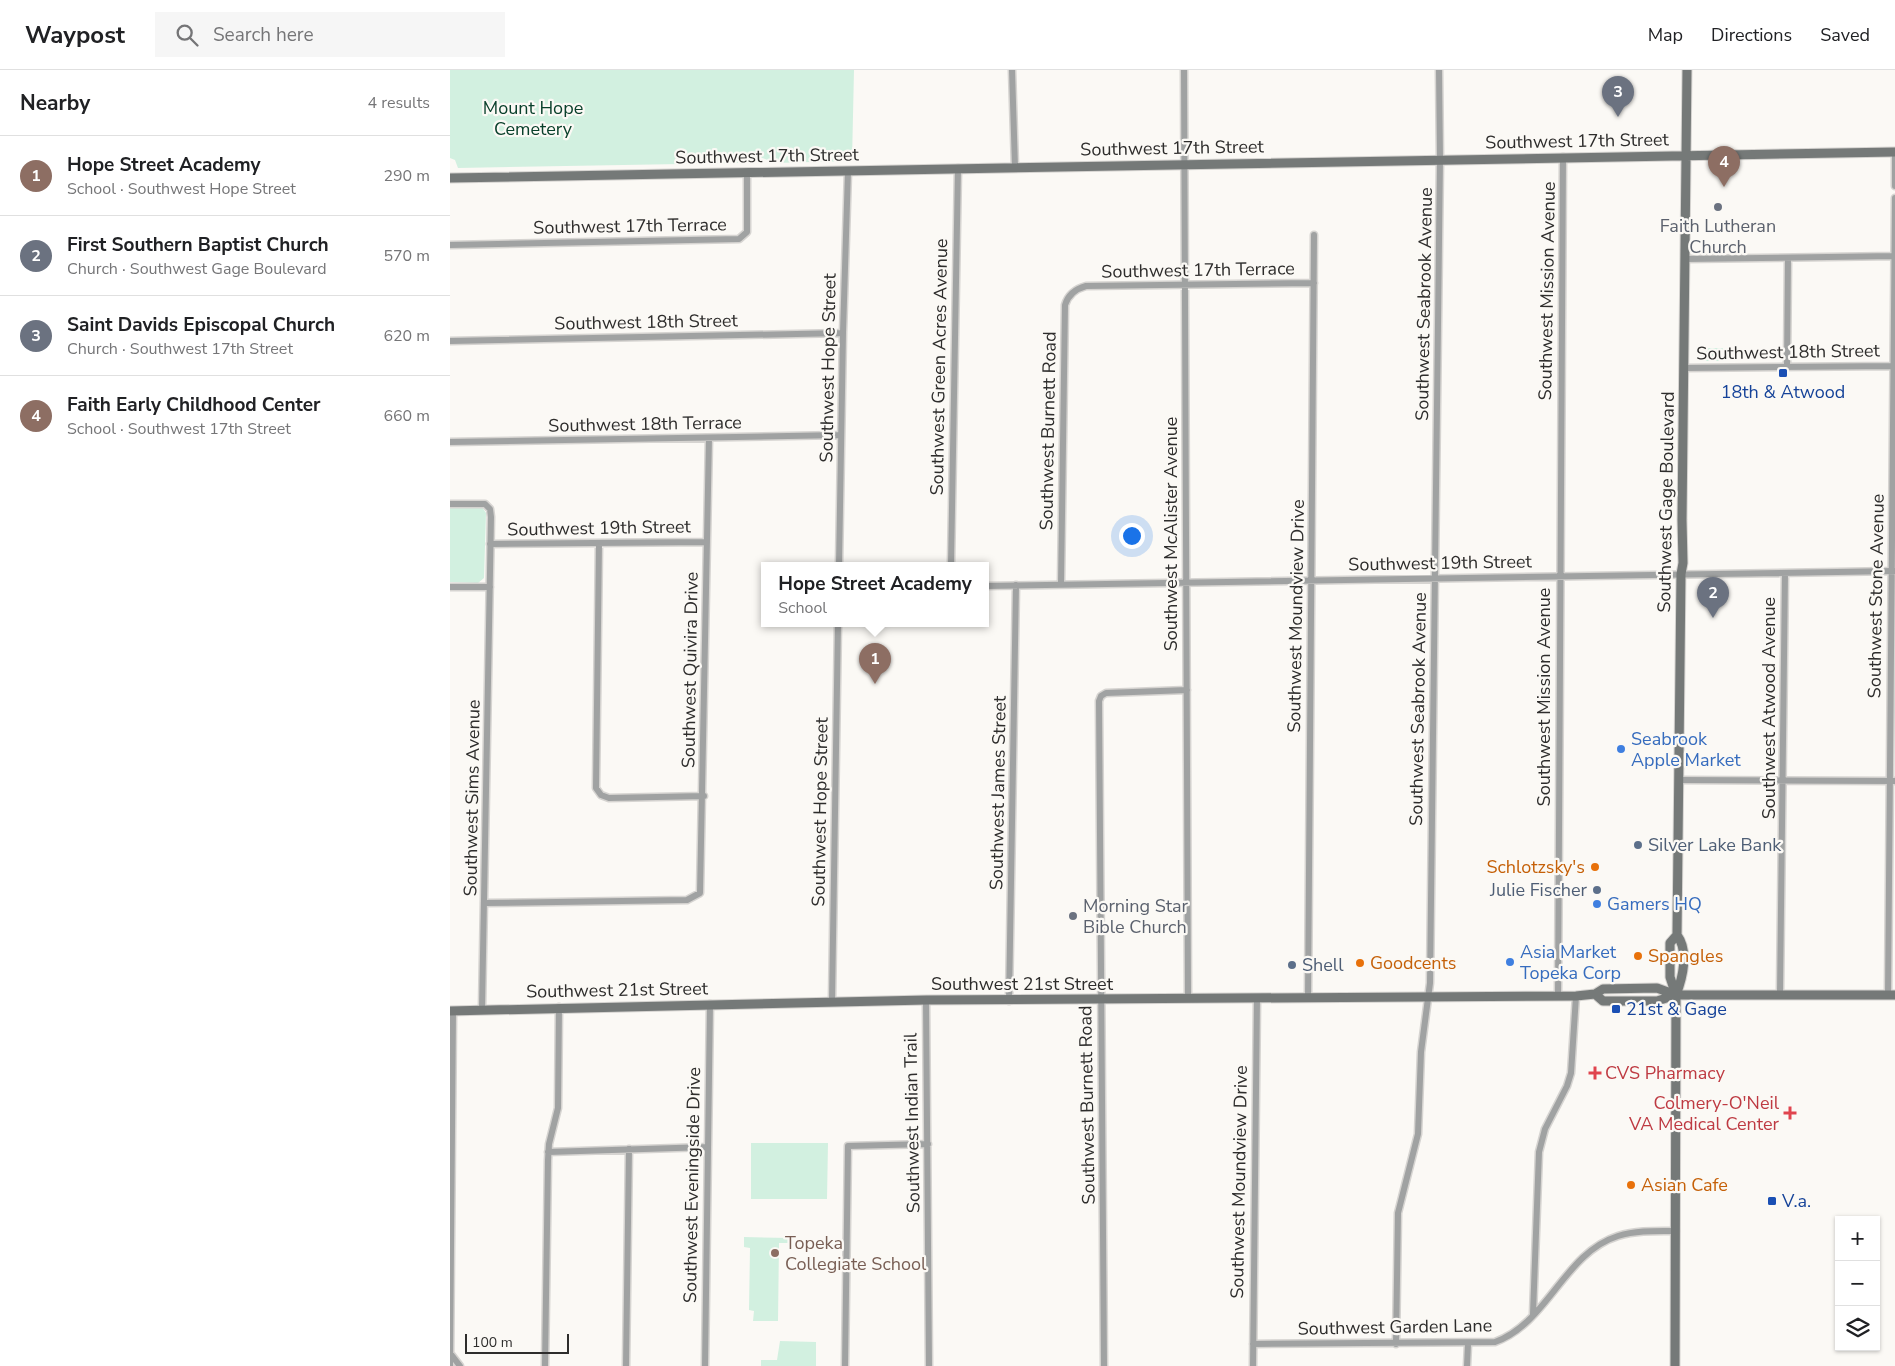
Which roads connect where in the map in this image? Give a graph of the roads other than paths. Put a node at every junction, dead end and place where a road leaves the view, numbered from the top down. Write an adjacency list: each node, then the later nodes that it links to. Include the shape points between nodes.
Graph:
1 (1012, 70): 10 (street)
2 (1184, 70): 9 (street, Southwest McAlister Avenue)
3 (1439, 70): 8 (street, Southwest Seabrook Avenue)
4 (1687, 70): 6 (main road, Southwest Gage Boulevard)
5 (1895, 152): 6 (main road, Southwest 17th Street); 15 (street)
6 (1686, 156): 7 (main road, Southwest 17th Street); 21 (main road, Southwest Gage Boulevard)
7 (1563, 157): 8 (main road, Southwest 17th Street); 42 (street, Southwest Mission Avenue)
8 (1440, 159): 9 (main road, Southwest 17th Street); 43 (street, Southwest Seabrook Avenue)
9 (1185, 164): 10 (main road, Southwest 17th Street); 23 (street, Southwest McAlister Avenue)
10 (1015, 167): 11 (main road, Southwest 17th Street)
11 (958, 168): 12 (main road, Southwest 17th Street); 38 (street, Southwest Green Acres Avenue)
12 (848, 171): 13 (main road, Southwest 17th Street); 25 (street, Southwest Hope Street)
13 (747, 172): 14 (main road, Southwest 17th Street); 18 (street, Southwest 17th Terrace, via 747,232 739,240)
14 (450, 178)
15 (1895, 186)
16 (1895, 198): 19 (street, Southwest Stone Avenue)
17 (1314, 235): 22 (street, Southwest Moundview Drive)
18 (450, 244)
19 (1894, 256): 20 (street); 28 (street, Southwest Stone Avenue)
20 (1788, 258): 21 (street); 27 (street)
21 (1685, 259): 29 (main road, Southwest Gage Boulevard)
22 (1314, 283): 23 (street, Southwest 17th Terrace); 44 (street, Southwest Moundview Drive)
23 (1185, 285): 24 (street, Southwest 17th Terrace); 45 (street, Southwest McAlister Avenue)
24 (1083, 286): 46 (street, Southwest Burnett Road, via 1070,296 1065,305)
25 (843, 333): 26 (street, Southwest 18th Street); 30 (street, Southwest Hope Street)
26 (450, 341)
27 (1787, 366): 28 (street, Southwest 18th Street); 29 (street, Southwest 18th Street)
28 (1894, 366): 39 (street, Southwest Stone Avenue)
29 (1684, 368): 41 (main road, Southwest Gage Boulevard)
30 (841, 436): 31 (street, Southwest 18th Terrace); 37 (street, Southwest Hope Street)
31 (709, 438): 32 (street, Southwest 18th Terrace); 34 (street, Southwest Quivira Drive)
32 (450, 442)
33 (450, 504): 36 (street, Southwest Sims Avenue, via 481,503 487,506)
34 (707, 542): 35 (street, Southwest 19th Street); 56 (street, Southwest Quivira Drive)
35 (599, 543): 36 (street, Southwest 19th Street); 56 (street, via 595,783 599,792 609,798)
36 (490, 544): 50 (street, Southwest Sims Avenue)
37 (839, 562)
38 (951, 562)
39 (1893, 571): 40 (street, Southwest 19th Street); 55 (street, Southwest Stone Avenue)
40 (1785, 573): 41 (street, Southwest 19th Street); 54 (street, Southwest Atwood Avenue)
41 (1681, 574): 42 (street, Southwest 19th Street); 53 (main road, Southwest Gage Boulevard)
42 (1559, 576): 43 (street, Southwest 19th Street); 61 (street, Southwest Mission Avenue)
43 (1435, 578): 44 (street, Southwest 19th Street); 66 (street, Southwest Seabrook Avenue)
44 (1311, 580): 45 (street, Southwest 19th Street); 65 (street, Southwest Moundview Drive)
45 (1186, 582): 46 (street, Southwest 19th Street); 52 (street, Southwest McAlister Avenue)
46 (1061, 584): 47 (street, Southwest 19th Street)
47 (1016, 585): 49 (street, Southwest 19th Street); 68 (street, Southwest James Street)
48 (450, 586): 50 (street)
49 (989, 586)
50 (490, 587): 57 (street, Southwest Sims Avenue)
51 (838, 627): 70 (street, Southwest Hope Street)
52 (1187, 690): 63 (street, Southwest McAlister Avenue); 69 (street, Southwest Burnett Road, via 1103,694 1099,701)
53 (1679, 780): 54 (street); 59 (main road, Southwest Gage Boulevard, via 1677,935 1670,943 1670,977)
54 (1784, 781): 55 (street); 58 (street, Southwest Atwood Avenue)
55 (1892, 781): 60 (street, Southwest Stone Avenue)
56 (704, 796): 57 (street, Southwest Quivira Drive, via 701,890 692,899)
57 (485, 902): 73 (street, Southwest Sims Avenue)
58 (1780, 993): 59 (main road, Southwest 21st Street); 60 (main road, Southwest 21st Street)
59 (1676, 994): 62 (main road, Southwest 21st Street, via 1657,988 1603,989 1595,994); 79 (main road, Southwest Gage Boulevard)
60 (1892, 995)
61 (1558, 996): 62 (main road, Southwest 21st Street); 66 (main road, Southwest 21st Street)
62 (1576, 996): 80 (street, via 1571,1073 1545,1129 1539,1152)
63 (1188, 998): 64 (main road, Southwest 21st Street); 69 (main road, Southwest 21st Street)
64 (1257, 998): 65 (main road, Southwest 21st Street); 81 (street, Southwest Moundview Drive)
65 (1308, 998): 66 (main road, Southwest 21st Street)
66 (1429, 998): 82 (street, Southwest Seabrook Avenue, via 1421,1052 1418,1134 1398,1213)
67 (926, 1000): 68 (main road, Southwest 21st Street); 70 (main road, Southwest 21st Street); 75 (street, Southwest Indian Trail)
68 (1009, 1000): 69 (main road, Southwest 21st Street)
69 (1101, 1000): 92 (street, Southwest Burnett Road)
70 (832, 1002): 71 (main road, Southwest 21st Street)
71 (710, 1004): 72 (main road, Southwest 21st Street); 76 (street, Southwest Eveningside Drive)
72 (559, 1007): 73 (main road, Southwest 21st Street); 78 (street, via 558,1108)
73 (482, 1009): 74 (main road, Southwest 21st Street)
74 (452, 1011): 84 (street)
75 (928, 1144): 90 (street, via 848,1146); 91 (street, Southwest Indian Trail)
76 (708, 1147): 77 (street); 89 (street, Southwest Eveningside Drive)
77 (628, 1149): 78 (street); 88 (street)
78 (548, 1152): 87 (street)
79 (1676, 1231): 80 (street, Southwest Garden Lane, via 1637,1232 1603,1242 1589,1252); 95 (main road, Southwest Gage Boulevard)
80 (1533, 1314): 83 (street, Southwest Garden Lane, via 1506,1338)
81 (1253, 1344): 82 (street, Southwest Garden Lane); 93 (street, Southwest Moundview Drive)
82 (1396, 1344): 83 (street, Southwest Garden Lane)
83 (1468, 1344): 94 (street)
84 (450, 1353): 85 (street); 86 (street)
85 (450, 1366)
86 (460, 1366)
87 (545, 1366)
88 (626, 1366)
89 (705, 1366)
90 (845, 1366)
91 (929, 1366)
92 (1104, 1366)
93 (1252, 1366)
94 (1468, 1366)
95 (1675, 1366)

